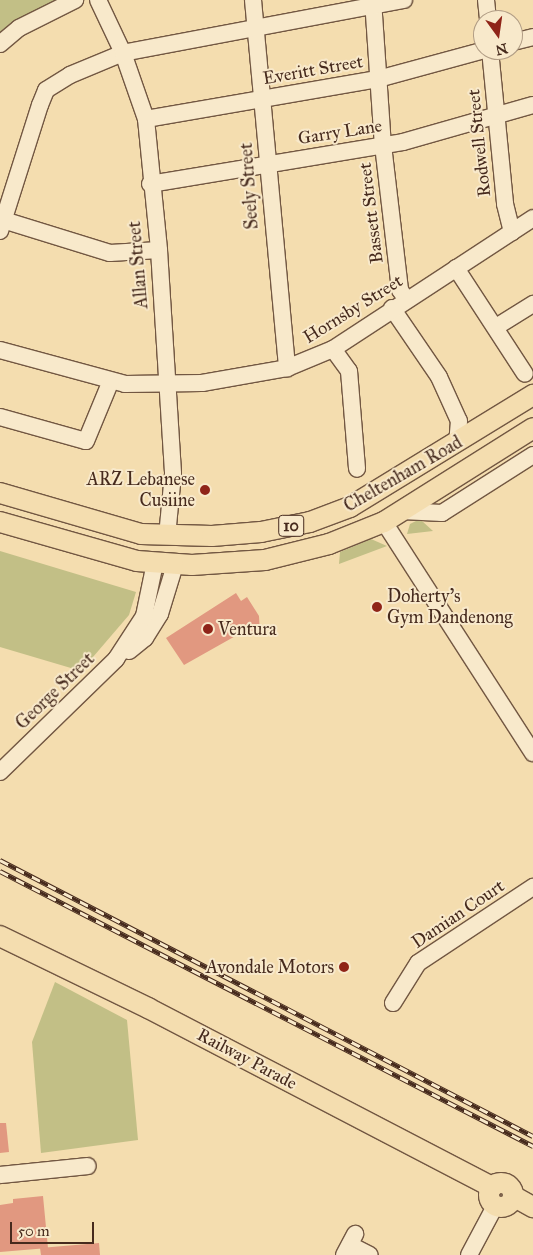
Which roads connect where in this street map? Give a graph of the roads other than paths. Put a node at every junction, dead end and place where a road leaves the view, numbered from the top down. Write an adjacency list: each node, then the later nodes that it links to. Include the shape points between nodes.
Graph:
1 (75, 0): 7 (street, via 19,28)
2 (98, 0): 8 (street, Allan Street)
3 (253, 0): 6 (street, Seely Street)
4 (404, 0): 5 (street)
5 (373, 4): 6 (street); 11 (street, Bassett Street)
6 (256, 28): 8 (street); 12 (street, Seely Street)
7 (0, 44)
8 (122, 53): 15 (street, Allan Street); 20 (street, via 70,75 46,90)
9 (473, 53): 11 (street, Everitt Street)
10 (491, 60): 14 (street, Rodwell Street)
11 (378, 79): 12 (street, Everitt Street); 16 (street, Bassett Street)
12 (262, 99): 15 (street, Everitt Street); 17 (street, Seely Street)
13 (533, 105): 14 (street, Garry Lane)
14 (496, 116): 16 (street, Garry Lane); 21 (street, Rodwell Street, via 505,204)
15 (146, 119): 18 (street, Allan Street)
16 (383, 146): 17 (street, Garry Lane); 24 (street, Bassett Street, via 400,290)
17 (267, 164): 18 (street, Garry Lane); 30 (street, Seely Street)
18 (150, 184): 22 (street, Allan Street)
19 (533, 218): 21 (street, Hornsby Street)
20 (1, 223): 22 (street, via 110,253)
21 (512, 232): 23 (street, Hornsby Street)
22 (159, 250): 32 (street, Allan Street)
23 (456, 268): 24 (street, Hornsby Street); 27 (street)
24 (406, 298): 26 (street, Hornsby Street)
25 (533, 304): 27 (street)
26 (392, 308): 28 (street, Hornsby Street); 37 (street, via 439,377 459,421)
27 (496, 328): 31 (street)
28 (332, 349): 30 (street, Hornsby Street); 39 (street, via 349,371)
29 (0, 350): 33 (street, Hornsby Street)
30 (287, 368): 32 (street, Hornsby Street, via 202,383)
31 (525, 374)
32 (167, 382): 33 (street, Hornsby Street); 44 (street, Allan Street, via 173,474)
33 (110, 383): 35 (street, via 86,441)
34 (533, 395): 37 (main road, Cheltenham Road / 10)
35 (0, 416)
36 (533, 428): 41 (main road, Cheltenham Road / 10)
37 (457, 443): 44 (main road, Cheltenham Road / 10, via 350,507 310,522 212,536)
38 (533, 456): 41 (street, via 442,513)
39 (358, 468)
40 (0, 493): 44 (main road, Cheltenham Road / 10, via 141,534)
41 (402, 511): 43 (main road, Cheltenham Road / 10)
42 (0, 522): 45 (main road, Cheltenham Road / 10, via 108,556)
43 (384, 522): 45 (main road, Cheltenham Road / 10, via 329,544 278,557); 46 (street)
44 (167, 536): 45 (main road)
45 (165, 564): 47 (street, George Street, via 144,616 116,659)
46 (533, 753)
47 (0, 772)
48 (533, 887): 50 (street, Damian Court, via 418,963)
49 (0, 936): 53 (main road, Railway Parade, via 148,1008)
50 (393, 1002)
51 (88, 1166): 52 (street)
52 (0, 1175)
53 (494, 1196): 54 (main road, via 508,1205 513,1196); 57 (street)
54 (533, 1207)
55 (350, 1244): 56 (street)
56 (370, 1255)
57 (469, 1255)

